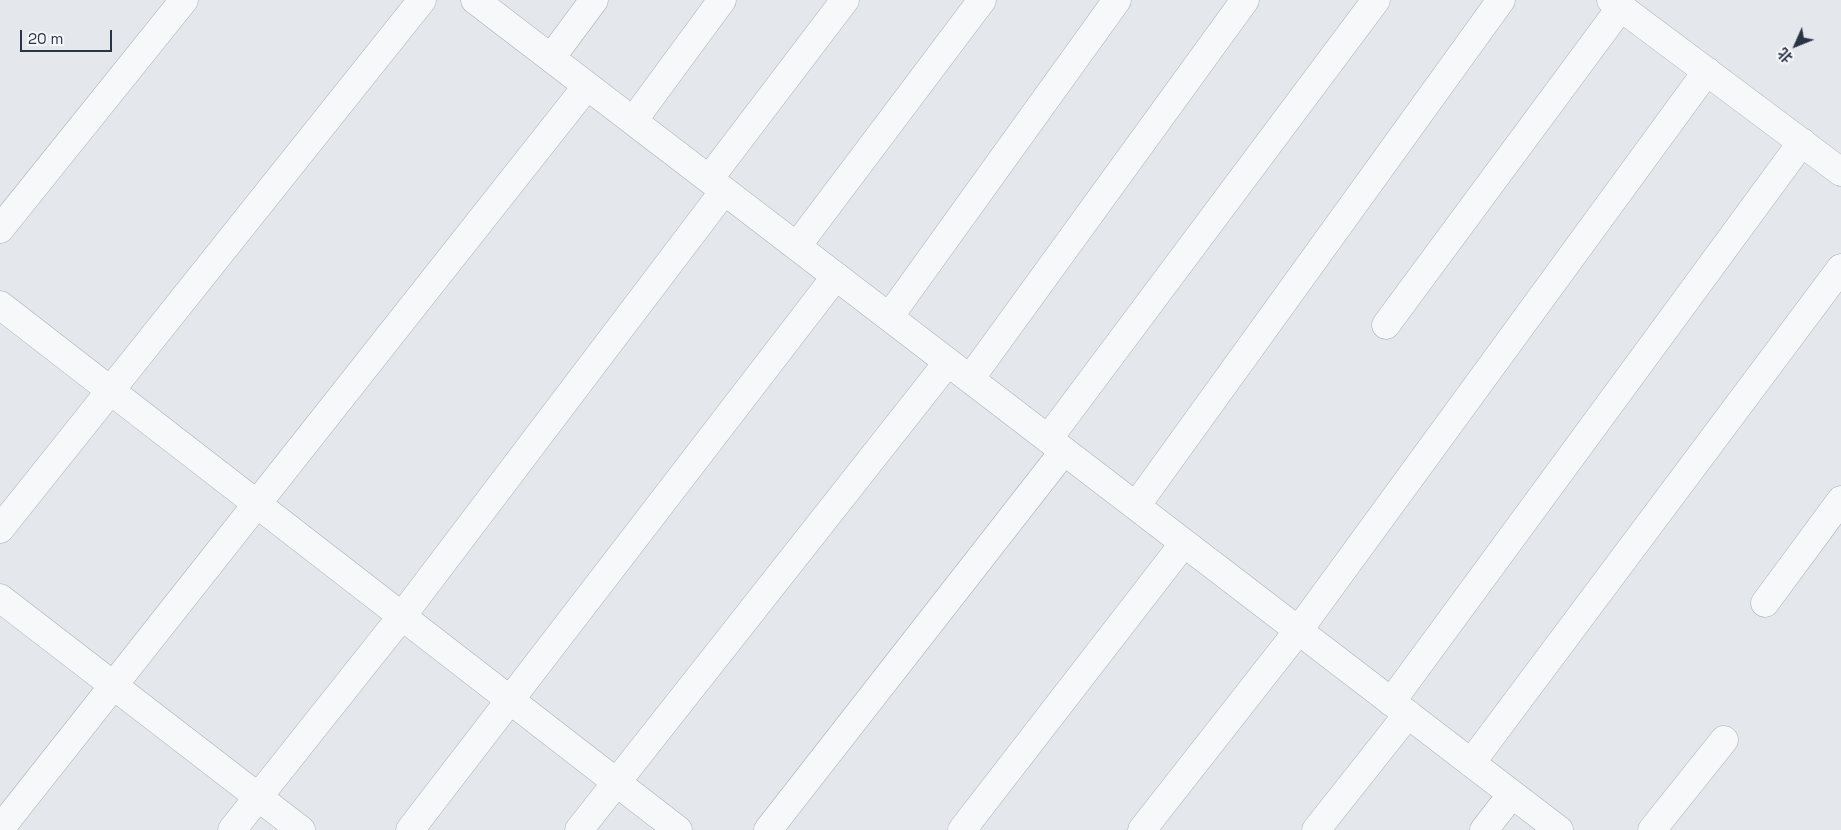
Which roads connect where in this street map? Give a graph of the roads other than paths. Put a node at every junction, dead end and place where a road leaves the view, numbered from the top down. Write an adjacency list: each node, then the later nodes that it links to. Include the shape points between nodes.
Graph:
1 (184, 0): 20 (street)
2 (422, 0): 29 (street)
3 (475, 0): 13 (street)
4 (594, 0): 13 (street)
5 (722, 0): 16 (street)
6 (845, 0): 19 (street)
7 (982, 0): 21 (street)
8 (1117, 0): 25 (street)
9 (1245, 0): 28 (street)
10 (1376, 0): 30 (street)
11 (1501, 0): 33 (street)
12 (1616, 4): 14 (street); 26 (street)
13 (551, 58): 15 (street)
14 (1707, 71): 17 (street); 39 (street)
15 (587, 86): 16 (street); 32 (street)
16 (632, 121): 19 (street)
17 (1802, 142): 18 (street); 42 (street)
18 (1841, 172)
19 (716, 185): 21 (street); 38 (street)
20 (0, 229)
21 (797, 246): 23 (street)
22 (1841, 268): 44 (street)
23 (836, 276): 25 (street); 41 (street)
24 (0, 304): 29 (street)
25 (889, 317): 27 (street)
26 (1386, 325)
27 (948, 362): 28 (street); 45 (street)
28 (970, 379): 30 (street)
29 (110, 389): 32 (street); 34 (street)
30 (1056, 445): 33 (street); 54 (street)
31 (1841, 500): 37 (street)
32 (258, 504): 38 (street); 40 (street)
33 (1136, 506): 35 (street)
34 (0, 530)
35 (1184, 543): 39 (street); 55 (street)
36 (0, 598): 40 (street)
37 (1764, 603)
38 (402, 616): 41 (street); 47 (street)
39 (1298, 630): 42 (street); 56 (street)
40 (114, 685): 47 (street); 48 (street)
41 (512, 701): 45 (street); 51 (street)
42 (1399, 708): 44 (street); 57 (street)
43 (1724, 740): 60 (street)
44 (1472, 763): 46 (street)
45 (616, 782): 52 (street); 53 (street)
46 (1512, 794): 58 (street); 59 (street)
47 (258, 797): 49 (street); 50 (street)
48 (0, 829)
49 (232, 830)
50 (301, 830)
51 (410, 830)
52 (579, 830)
53 (678, 830)
54 (768, 830)
55 (962, 830)
56 (1142, 830)
57 (1316, 830)
58 (1484, 830)
59 (1559, 830)
60 (1652, 830)

